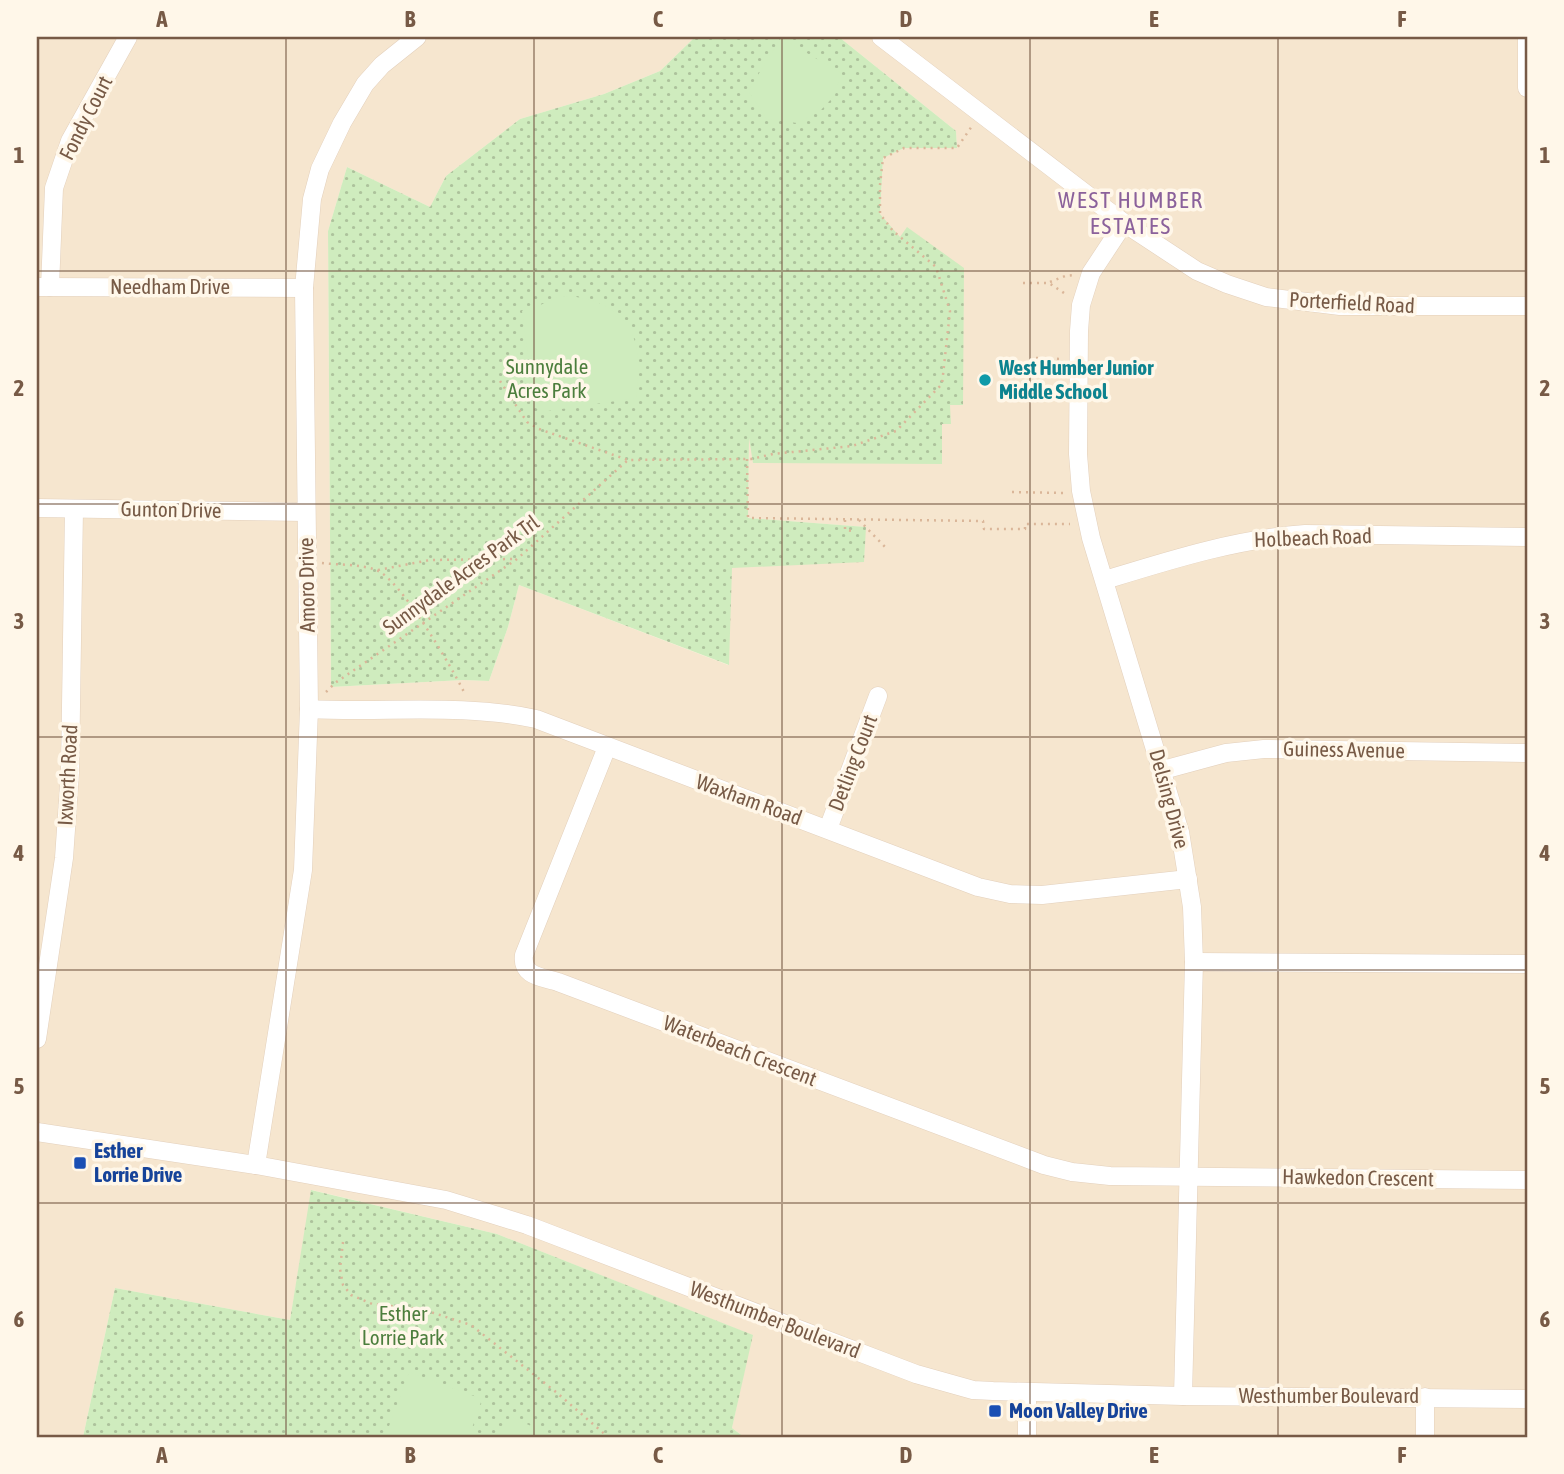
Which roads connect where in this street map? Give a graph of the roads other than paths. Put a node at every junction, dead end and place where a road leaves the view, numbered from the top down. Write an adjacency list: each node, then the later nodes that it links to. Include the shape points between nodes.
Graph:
1 (128, 37): 8 (street, Fondy Court, via 70,141 54,188)
2 (418, 37): 9 (street, Amoro Drive, via 365,84 320,169 312,200)
3 (881, 37): 7 (street, Porterfield Road)
4 (1527, 37): 5 (street)
5 (1527, 69): 6 (street)
6 (1527, 88)
7 (1124, 223): 10 (street, Porterfield Road, via 1197,271 1266,297 1340,306); 15 (street, Delsing Drive, via 1091,273 1081,305 1081,494)
8 (44, 287): 9 (street, Needham Drive)
9 (304, 288): 13 (street, Amoro Drive)
10 (1527, 306)
11 (37, 508): 12 (street, Gunton Drive)
12 (74, 509): 13 (street, Gunton Drive); 25 (street, Ixworth Road, via 70,772 64,858)
13 (305, 512): 17 (street, Amoro Drive)
14 (1527, 537): 15 (street, Holbeach Road, via 1269,537)
15 (1105, 580): 20 (street, Delsing Drive)
16 (878, 696): 21 (street, Detling Court)
17 (309, 709): 18 (street, Waxham Road, via 502,711); 27 (street, Amoro Drive, via 303,870)
18 (607, 747): 21 (street, Waxham Road); 28 (street, Waterbeach Crescent, via 524,955 528,971 537,978 558,982 1044,1165 1110,1176)
19 (1527, 752): 20 (street, Guiness Avenue, via 1264,749 1226,752)
20 (1163, 771): 22 (street, Delsing Drive)
21 (828, 829): 22 (street, Waxham Road, via 978,887 1010,894 1042,895)
22 (1188, 880): 23 (street, Delsing Drive)
23 (1194, 962): 24 (street); 28 (street, Delsing Drive)
24 (1527, 964)
25 (37, 1040)
26 (37, 1132): 27 (street, Westhumber Boulevard)
27 (256, 1165): 30 (street, Westhumber Boulevard, via 488,1212 916,1374 973,1390)
28 (1188, 1177): 29 (street, Hawkedon Crescent); 31 (street, Delsing Drive)
29 (1527, 1180)
30 (1027, 1392): 31 (street, Westhumber Boulevard); 34 (street)
31 (1183, 1396): 32 (street, Westhumber Boulevard)
32 (1425, 1397): 33 (street, Westhumber Boulevard); 35 (street)
33 (1527, 1399)
34 (1027, 1437)
35 (1425, 1437)

